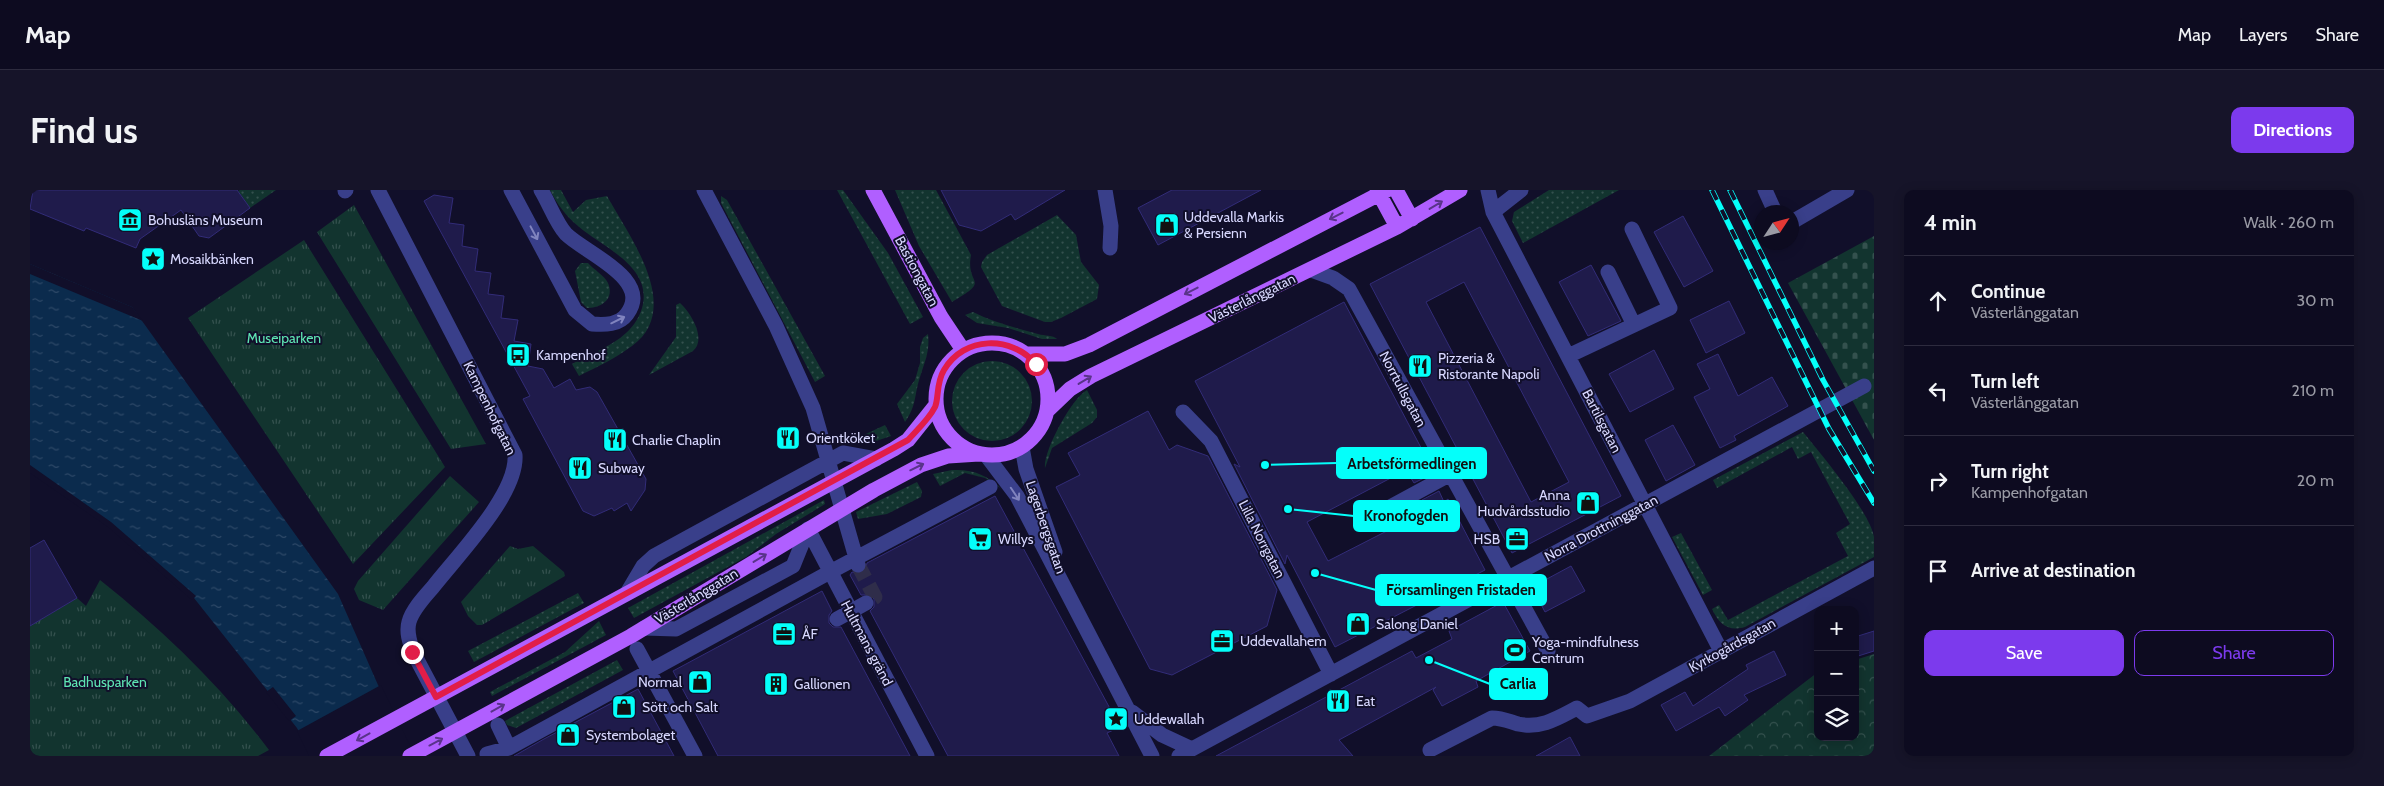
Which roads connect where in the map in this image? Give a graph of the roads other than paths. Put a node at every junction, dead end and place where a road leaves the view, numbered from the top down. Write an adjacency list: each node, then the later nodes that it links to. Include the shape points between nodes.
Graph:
1 (378, 190): 53 (street, Kampenhofgatan, via 515,455 513,478 502,498 424,597 409,621 408,639 412,652)
2 (511, 190): 3 (street, one-way to 3, via 576,310 592,324 615,323 624,318 630,311 633,296 627,281 565,233)
3 (541, 190)
4 (704, 190): 39 (street, via 776,326 813,408)
5 (873, 190): 24 (main road, Bastiongatan, via 941,317)
6 (1105, 190): 20 (street, via 1112,226)
7 (1396, 190): 17 (main road)
8 (1460, 190): 17 (main road, Västerlånggatan, one-way to 8)
9 (1488, 190): 15 (street, Bartilsgatan)
10 (1521, 190): 15 (street)
11 (1765, 190): 14 (street)
12 (1848, 190): 16 (street)
13 (1381, 191): 18 (main road); 25 (main road, Västerlånggatan, one-way to 25, via 1089,345 1065,354)
14 (1772, 205)
15 (1493, 212): 26 (street, Bartilsgatan)
16 (1799, 218)
17 (1412, 219): 18 (main road, Västerlånggatan)
18 (1396, 227): 21 (main road, Västerlånggatan)
19 (1632, 229): 23 (street, via 1670,308)
20 (1110, 248)
21 (1311, 270): 29 (main road, Västerlånggatan, one-way to 21, via 1070,389 1091,376); 34 (street, Norrtullsgatan, via 1333,278 1349,289)
22 (1608, 272): 23 (street)
23 (1634, 325): 26 (street)
24 (963, 350): 25 (main road, Västerlånggatan, via 984,343 999,343); 28 (main road, via 944,370 937,387)
25 (1026, 354): 29 (main road, Västerlånggatan, via 1040,369 1046,382)
26 (1568, 356): 36 (street, Bartilsgatan)
27 (1864, 386): 36 (street, Norra Drottninggatan)
28 (936, 405): 32 (main road, via 946,432 961,446); 33 (main road, via 908,440)
29 (1048, 410): 31 (main road, Västerlånggatan, via 1041,428)
30 (1183, 412): 52 (street, Lilla Norrgatan, via 1211,442)
31 (1022, 447): 32 (main road, Västerlånggatan, via 1009,453); 45 (street, Lagerbergsgatan, via 1032,488)
32 (982, 455): 38 (main road, Västerlånggatan, one-way to 32, via 921,465 948,456); 45 (street, Lagerbergsgatan, one-way to 45, via 1017,496)
33 (876, 458): 43 (main road); 43 (street, via 843,453 685,538 643,566)
34 (1449, 475): 37 (street); 42 (street, Norrtullsgatan)
35 (990, 487): 41 (street)
36 (1645, 504): 42 (street, Norra Drottninggatan); 49 (street, Bartilsgatan)
37 (1377, 514)
38 (808, 530): 41 (street, Hultmans gränd); 47 (main road, Västerlånggatan, one-way to 38); 47 (street, via 793,566 676,630)
39 (858, 565)
40 (1874, 568): 49 (street, Kyrkogårdsgatan)
41 (830, 572): 51 (street); 65 (street, Hultmans gränd)
42 (1509, 578): 50 (street, Norrtullsgatan); 52 (street, Norra Drottninggatan)
43 (627, 593): 53 (main road)
44 (866, 603): 46 (street)
45 (1074, 605): 54 (street, Lagerbergsgatan)
46 (836, 619)
47 (644, 628): 56 (main road, Västerlånggatan, one-way to 47)
48 (637, 649): 51 (street)
49 (1721, 651): 58 (street, Kyrkogårdsgatan, via 1630,701 1587,716 1577,708 1545,724 1518,724 1492,718)
50 (1548, 652)
51 (650, 671): 57 (street); 64 (street)
52 (1331, 674): 59 (street, Norra Drottninggatan)
53 (436, 697): 56 (street, Kampenhofgatan); 62 (main road, one-way to 62)
54 (1128, 710): 59 (street); 66 (street, Lagerbergsgatan)
55 (498, 726): 57 (street)
56 (455, 732): 60 (main road, Västerlånggatan, one-way to 56); 63 (street, Kampenhofgatan)
57 (509, 748): 61 (street)
58 (1430, 750)
59 (1185, 752)
60 (413, 754)
61 (487, 754)
62 (327, 756)
63 (468, 756)
64 (695, 756)
65 (928, 756)
66 (1152, 756)

